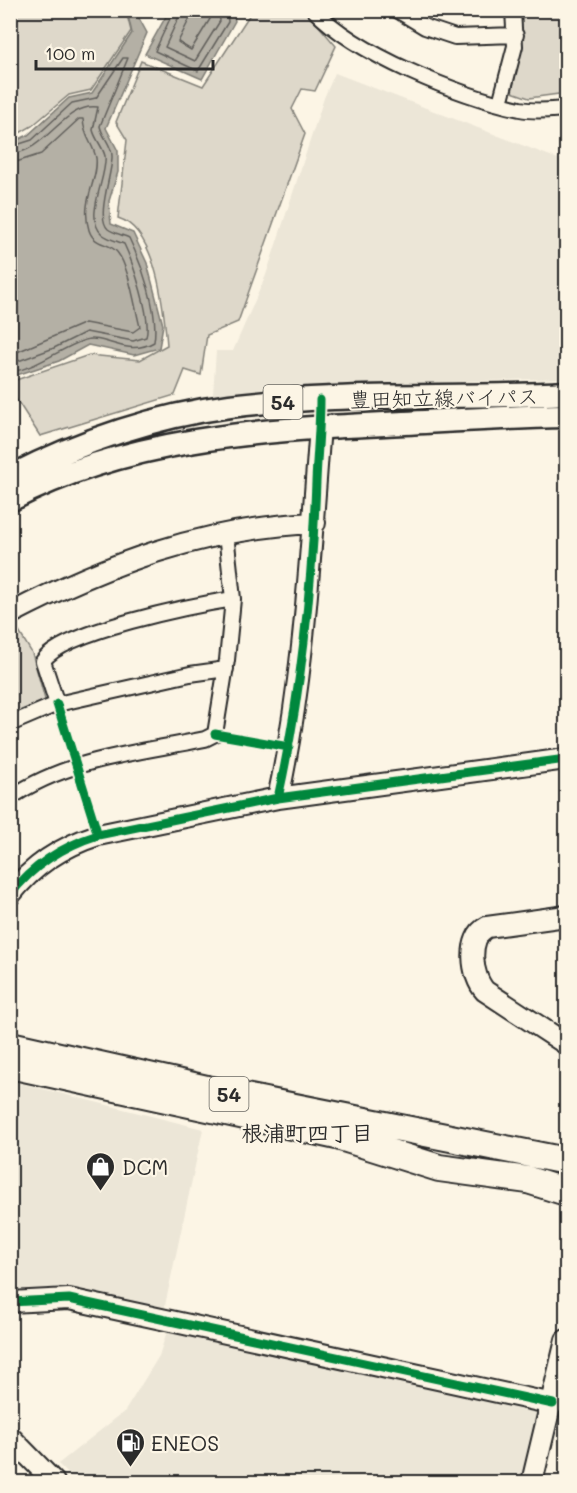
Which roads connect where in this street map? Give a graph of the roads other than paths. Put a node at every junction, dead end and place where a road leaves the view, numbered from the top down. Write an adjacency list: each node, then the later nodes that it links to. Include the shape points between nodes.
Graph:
1 (314, 10): 5 (street, via 361,45 404,67)
2 (397, 10): 4 (street, via 425,27 455,37)
3 (513, 10): 4 (street)
4 (516, 35): 5 (street)
5 (500, 103): 6 (street, via 531,110)
6 (567, 109)
7 (567, 393): 8 (main road, 豊田知立線バイパス / 54)
8 (320, 400): 10 (street); 11 (main road, 豊田知立線バイパス / 54, via 230,406 154,421 94,441)
9 (567, 416): 10 (main road, 豊田知立線バイパス / 54)
10 (320, 427): 12 (main road, 豊田知立線バイパス / 54, via 182,442 97,465); 13 (street)
11 (10, 477)
12 (10, 500)
13 (315, 523): 14 (street); 22 (street, via 299,684)
14 (226, 534): 15 (street); 16 (street, via 118,564)
15 (233, 600): 17 (street); 18 (street, via 139,619 55,650 43,661)
16 (10, 614)
17 (226, 669): 18 (street); 21 (street, via 213,736 74,765)
18 (57, 704): 19 (street)
19 (10, 724)
20 (567, 759): 22 (street)
21 (10, 798)
22 (278, 798): 23 (street, via 77,842 50,856)
23 (10, 895)
24 (567, 916): 25 (street, via 488,927 478,933 474,944 477,980 485,991)
25 (567, 1044)
26 (10, 1045): 28 (highway, 54, via 220,1092)
27 (10, 1065): 29 (highway, 54, via 337,1137 439,1168)
28 (567, 1161)
29 (528, 1180): 30 (highway); 31 (highway)
30 (567, 1185)
31 (567, 1192)
32 (10, 1302): 34 (street, via 69,1299)
33 (567, 1340): 34 (street)
34 (553, 1404): 37 (street)
35 (10, 1437): 36 (street)
36 (54, 1482)
37 (532, 1482)

